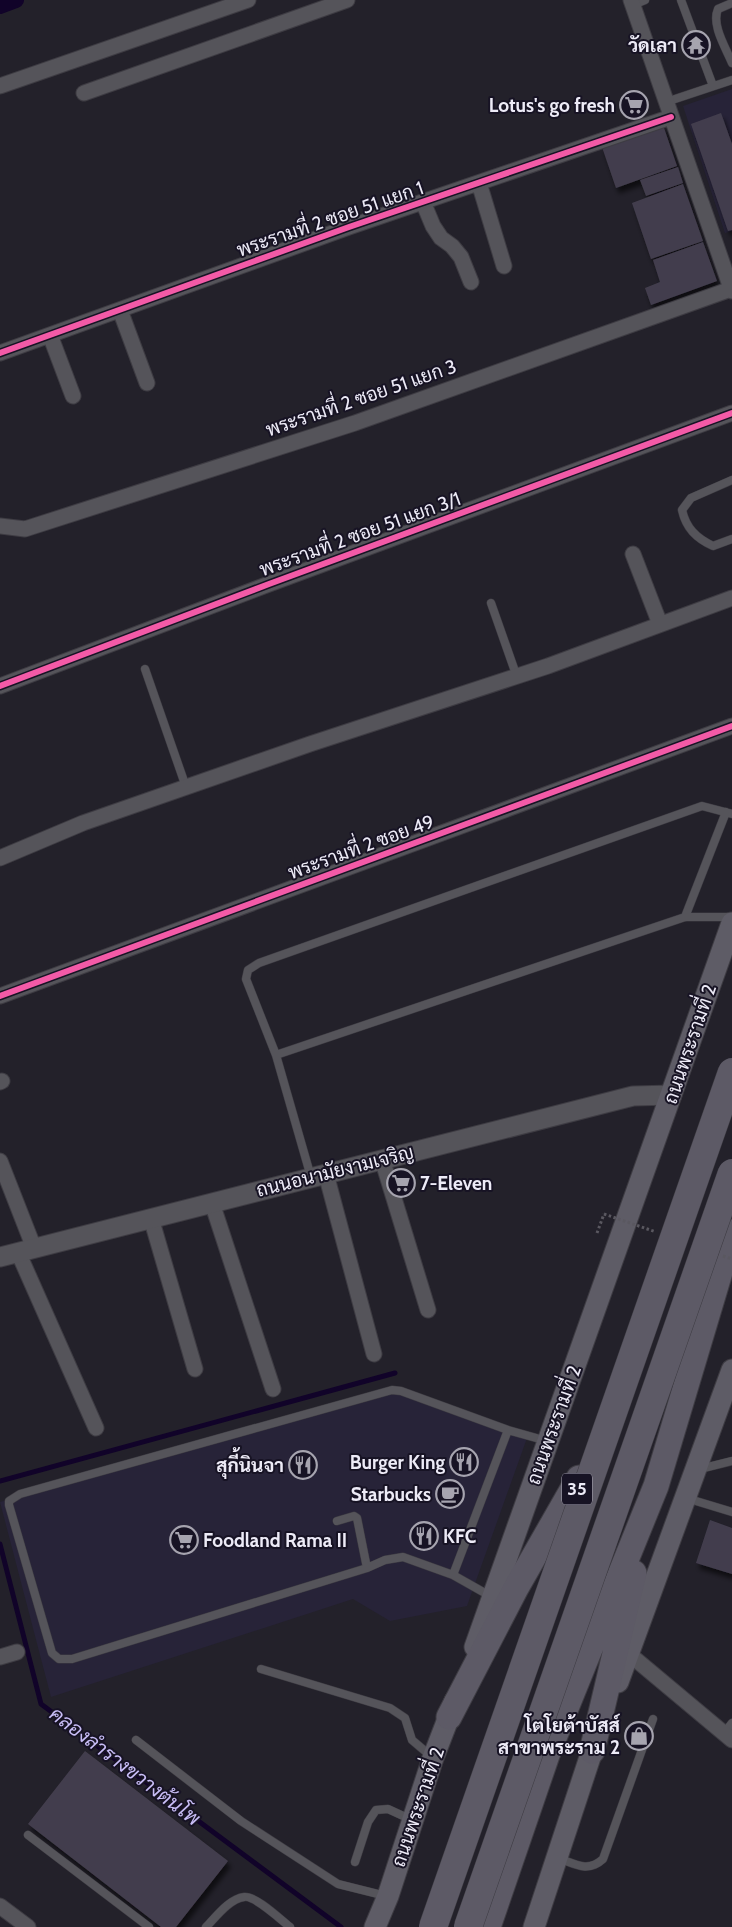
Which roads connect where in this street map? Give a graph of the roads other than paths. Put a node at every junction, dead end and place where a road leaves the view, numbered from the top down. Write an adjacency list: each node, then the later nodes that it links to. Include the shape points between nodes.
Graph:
1 (248, 0): 8 (street)
2 (347, 0): 10 (street)
3 (681, 0): 9 (lane)
4 (636, 2): 11 (street)
5 (732, 3): 6 (lane, via 718,9 715,15)
6 (732, 63)
7 (732, 80): 9 (lane)
8 (0, 86)
9 (713, 86): 11 (lane)
10 (84, 94)
11 (666, 102): 12 (street)
12 (671, 117): 13 (street, พระรามที่ 2 ซอย 51 แยก 1); 17 (street)
13 (478, 183): 14 (street, พระรามที่ 2 ซอย 51 แยก 1); 15 (street)
14 (423, 202): 16 (street, via 441,238 461,257); 18 (street, พระรามที่ 2 ซอย 51 แยก 1)
15 (504, 266)
16 (470, 282)
17 (732, 290): 25 (street, พระรามที่ 2 ซอย 51 แยก 3, via 336,429 26,529)
18 (120, 310): 19 (street, พระรามที่ 2 ซอย 51 แยก 1); 21 (street)
19 (50, 335): 20 (street, พระรามที่ 2 ซอย 51 แยก 1); 22 (street)
20 (0, 353)
21 (147, 383)
22 (73, 396)
23 (732, 413): 33 (street, พระรามที่ 2 ซอย 51 แยก 3/1)
24 (732, 480): 26 (lane, via 690,498 682,510 693,534 702,541 713,546)
25 (0, 526)
26 (732, 539)
27 (633, 554): 30 (street)
28 (732, 598): 30 (street)
29 (492, 603): 32 (lane)
30 (660, 624): 32 (street)
31 (145, 670): 35 (lane)
32 (517, 677): 35 (street)
33 (0, 686)
34 (732, 726): 41 (street, พระรามที่ 2 ซอย 49)
35 (186, 787): 37 (street, via 83,823)
36 (729, 813): 38 (lane); 42 (lane, via 702,806 259,963 248,970 246,978)
37 (0, 858)
38 (686, 917): 39 (lane); 42 (lane)
39 (732, 917)
40 (732, 923): 45 (main road, ถนนพระรามที่ 2 / 35)
41 (0, 996)
42 (276, 1055): 49 (lane)
43 (732, 1056): 64 (highway, 35, via 634,1344)
44 (732, 1072): 93 (highway, bridge)
45 (672, 1095): 46 (street, ถนนอนามัยงามเจริญ, via 634,1096); 61 (main road, ถนนพระรามที่ 2 / 35)
46 (382, 1159): 49 (street, ถนนอนามัยงามเจริญ); 54 (street)
47 (0, 1161): 53 (street)
48 (732, 1173): 94 (highway, bridge)
49 (318, 1175): 50 (street, ถนนอนามัยงามเจริญ); 55 (street)
50 (212, 1202): 51 (street, ถนนอนามัยงามเจริญ); 58 (street)
51 (151, 1218): 53 (street, ถนนอนามัยงามเจริญ); 56 (street)
52 (732, 1232): 65 (highway)
53 (17, 1252): 59 (street)
54 (428, 1310)
55 (374, 1354)
56 (195, 1369)
57 (731, 1377): 63 (main road, via 721,1410)
58 (273, 1389)
59 (96, 1428)
60 (508, 1430): 61 (lane); 69 (lane, via 402,1391 386,1391 20,1494 9,1501 52,1653 59,1659 72,1659); 70 (lane)
61 (549, 1442): 71 (main road, ถนนพระรามที่ 2 / 35)
62 (732, 1461): 63 (lane)
63 (695, 1470): 66 (main road)
64 (579, 1478): 76 (highway, via 516,1588); 93 (highway, 35, via 559,1561)
65 (656, 1486): 80 (highway); 95 (highway, via 547,1756)
66 (686, 1497): 67 (lane); 73 (main road)
67 (732, 1512)
68 (337, 1520): 69 (lane, via 357,1518)
69 (367, 1568): 70 (lane, via 403,1557)
70 (453, 1575): 71 (lane)
71 (493, 1598): 76 (main road, ถนนพระรามที่ 2 / 35)
72 (17, 1652): 74 (street)
73 (628, 1653): 78 (street); 80 (main road)
74 (0, 1657)
75 (261, 1669): 81 (lane, via 390,1708 405,1718 412,1740)
76 (449, 1717): 81 (main road, ถนนพระรามที่ 2 / 35)
77 (653, 1719): 84 (lane, via 603,1859 596,1866 586,1867)
78 (729, 1732)
79 (136, 1740): 86 (lane, via 241,1821 338,1884)
80 (592, 1751): 84 (main road)
81 (434, 1758): 82 (main road, ถนนพระรามที่ 2 / 35)
82 (414, 1820): 85 (lane, via 388,1809 376,1810 368,1822); 86 (main road, ถนนพระรามที่ 2 / 35)
83 (28, 1835): 90 (lane)
84 (557, 1858): 96 (main road)
85 (355, 1862)
86 (388, 1896): 88 (main road, ถนนพระรามที่ 2 / 35)
87 (0, 1906): 89 (street)
88 (376, 1926)
89 (28, 1927)
90 (148, 1927)
91 (206, 1927): 92 (lane, via 231,1902 244,1897 252,1898)
92 (290, 1927)
93 (432, 1927)
94 (468, 1927)
95 (488, 1927)
96 (534, 1927)

